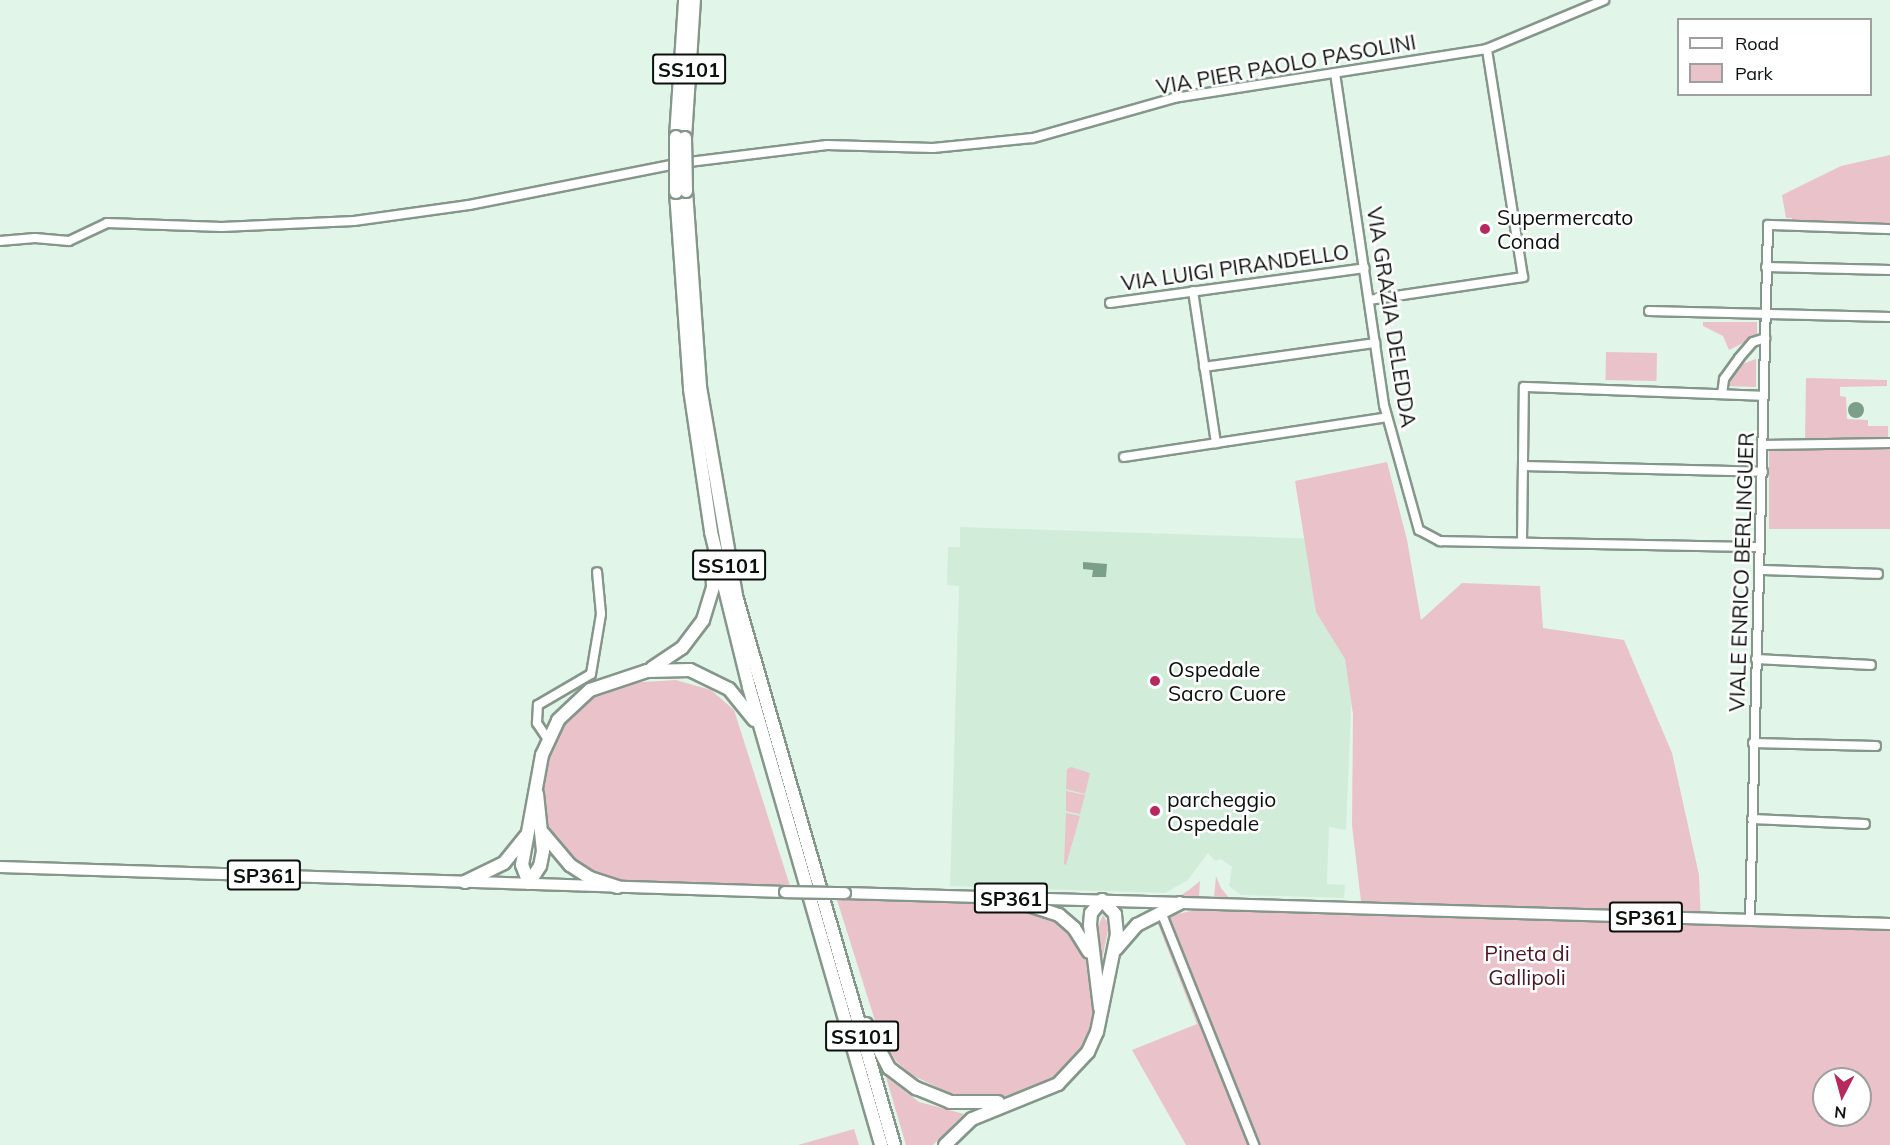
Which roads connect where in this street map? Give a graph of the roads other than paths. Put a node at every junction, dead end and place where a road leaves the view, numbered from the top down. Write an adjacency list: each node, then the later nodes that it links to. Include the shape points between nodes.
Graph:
1 (685, 0): 6 (highway, SS101)
2 (694, 0): 6 (highway, SS101)
3 (1604, 0): 4 (street, VIA PIER PAOLO PASOLINI)
4 (1488, 49): 5 (street, VIA PIER PAOLO PASOLINI); 14 (street, via 1523,277)
5 (1335, 73): 9 (street, VIA PIER PAOLO PASOLINI, via 1174,98 1033,138 933,148 827,145 681,163 469,205 354,221 210,227 107,223 69,241); 11 (street, VIA GRAZIA DELEDDA)
6 (680, 138): 7 (highway, SS101, bridge)
7 (681, 191): 31 (highway, SS101, via 690,389); 59 (highway, SS101, via 700,387 736,596)
8 (1890, 229): 10 (street, VIALE ENRICO BERLINGUER, via 1768,225)
9 (0, 241)
10 (1766, 267): 12 (street); 17 (street, VIALE ENRICO BERLINGUER)
11 (1365, 268): 13 (street, VIA LUIGI PIRANDELLO); 14 (street, VIA GRAZIA DELEDDA)
12 (1890, 270)
13 (1194, 291): 15 (street, VIA LUIGI PIRANDELLO); 21 (street)
14 (1369, 300): 20 (street, VIA GRAZIA DELEDDA)
15 (1110, 303)
16 (1649, 311): 17 (street)
17 (1765, 314): 18 (street); 19 (street, VIALE ENRICO BERLINGUER)
18 (1890, 317)
19 (1765, 338): 22 (street, via 1753,342 1729,372 1722,383); 23 (street, VIALE ENRICO BERLINGUER)
20 (1375, 343): 21 (street); 24 (street, VIA GRAZIA DELEDDA)
21 (1204, 367): 25 (street)
22 (1722, 394): 23 (street); 29 (street, via 1524,387)
23 (1764, 396): 27 (street, VIALE ENRICO BERLINGUER)
24 (1387, 417): 25 (street); 32 (street, VIA GRAZIA DELEDDA, via 1406,473 1415,525 1421,532 1440,541)
25 (1216, 443): 28 (street)
26 (1890, 443): 27 (street)
27 (1763, 445): 30 (street, VIALE ENRICO BERLINGUER)
28 (1124, 457)
29 (1523, 466): 30 (street); 32 (street)
30 (1763, 472): 33 (street, VIALE ENRICO BERLINGUER)
31 (711, 532): 39 (highway, via 712,587 703,620 682,648); 40 (highway, SS101)
32 (1522, 542): 33 (street, VIA GRAZIA DELEDDA)
33 (1760, 547): 34 (street, VIALE ENRICO BERLINGUER)
34 (1760, 570): 36 (street); 37 (street, VIALE ENRICO BERLINGUER)
35 (597, 572): 41 (street, via 601,614 591,674 538,705 537,723)
36 (1878, 574)
37 (1756, 659): 38 (street); 42 (street, VIALE ENRICO BERLINGUER)
38 (1871, 665)
39 (647, 671): 40 (highway, via 690,669 709,676 729,689); 41 (highway, via 590,690 558,720)
40 (762, 732): 64 (highway, SS101)
41 (547, 738): 44 (highway)
42 (1753, 743): 43 (street); 45 (street, VIALE ENRICO BERLINGUER)
43 (1876, 746)
44 (537, 794): 47 (highway); 48 (highway)
45 (1752, 819): 46 (street); 57 (street, VIALE ENRICO BERLINGUER)
46 (1865, 824)
47 (543, 833): 51 (highway, via 540,866); 52 (highway, via 570,865 590,878)
48 (527, 835): 50 (highway, via 504,863); 51 (highway, via 522,865)
49 (0, 867): 50 (main road, SP361)
50 (465, 882): 51 (main road, SP361)
51 (529, 883): 52 (main road, SP361)
52 (618, 887): 53 (main road, SP361, bridge)
53 (1007, 898): 54 (main road, SP361); 61 (highway, via 1059,915 1084,942)
54 (1102, 900): 55 (main road, SP361); 60 (highway, via 1117,918); 61 (highway, via 1090,919)
55 (1180, 903): 56 (highway); 57 (main road, SP361)
56 (1161, 912): 60 (highway, via 1137,925); 67 (street)
57 (1750, 920): 58 (main road, SP361)
58 (1890, 924)
59 (831, 927): 63 (highway, via 873,1043 901,1080 931,1096 965,1104 992,1103); 65 (highway, SS101)
60 (1112, 955): 62 (highway)
61 (1096, 971): 62 (highway)
62 (1100, 1008): 63 (highway, via 1097,1032 1088,1052 1070,1075)
63 (1046, 1090): 66 (highway, via 972,1119)
64 (881, 1145)
65 (894, 1145)
66 (945, 1145)
67 (1254, 1145)

